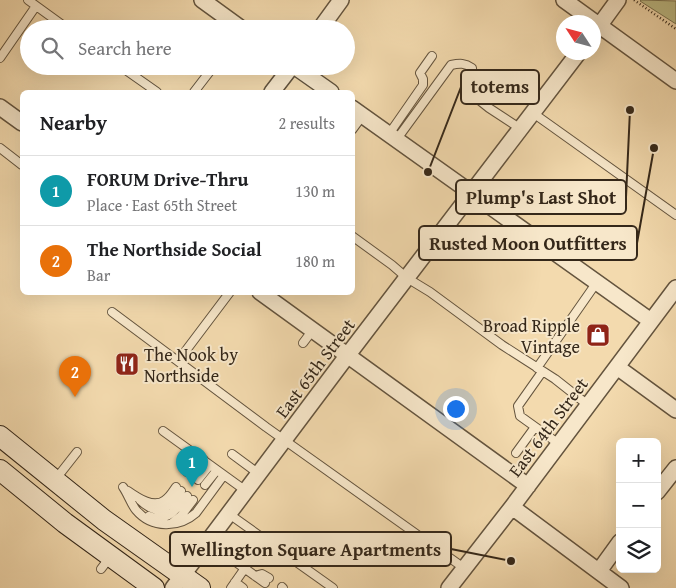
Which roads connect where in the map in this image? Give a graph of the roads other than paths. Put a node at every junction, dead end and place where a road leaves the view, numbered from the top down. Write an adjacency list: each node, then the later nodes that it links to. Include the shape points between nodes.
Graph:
1 (28, 0): 6 (lane)
2 (202, 0): 10 (street)
3 (341, 0): 11 (street)
4 (564, 0): 7 (street)
5 (618, 0): 12 (street)
6 (36, 6): 8 (lane); 9 (lane)
7 (581, 15)
8 (26, 20)
9 (55, 20)
10 (230, 20)
11 (327, 20)
12 (601, 22)
13 (20, 28): 15 (lane)
14 (601, 32): 22 (street)
15 (1, 55)
16 (432, 56): 32 (lane, via 420,73 423,85)
17 (573, 60): 29 (street, East 65th Street)
18 (132, 75): 23 (lane)
19 (207, 75): 24 (lane)
20 (286, 75): 25 (street)
21 (306, 75): 26 (street)
22 (676, 81)
23 (153, 90)
24 (196, 90)
25 (274, 90)
26 (328, 90)
27 (0, 106): 30 (street)
28 (358, 112): 32 (street)
29 (533, 113): 31 (street, East 65th Street); 36 (lane)
30 (20, 121)
31 (521, 129): 32 (lane, via 474,96 472,68 459,63 451,65); 35 (street, East 65th Street)
32 (393, 136): 35 (street)
33 (0, 148): 34 (lane)
34 (20, 163)
35 (472, 192): 38 (street, East 65th Street); 39 (street)
36 (676, 215)
37 (355, 238): 38 (lane)
38 (407, 278): 47 (street, East 65th Street); 50 (lane)
39 (597, 282): 44 (street); 50 (lane)
40 (676, 288): 44 (street, East 64th Street)
41 (228, 295): 48 (lane)
42 (264, 295): 45 (street)
43 (112, 312): 48 (lane)
44 (651, 321): 49 (street, East 64th Street)
45 (312, 331): 46 (lane); 47 (street)
46 (303, 343)
47 (347, 356): 56 (street, East 65th Street); 66 (street)
48 (178, 361): 56 (lane)
49 (617, 367): 51 (street, East 64th Street); 52 (street)
50 (540, 370): 51 (lane); 53 (lane, via 518,406 520,416)
51 (588, 405): 57 (street, East 64th Street)
52 (676, 410)
53 (536, 427): 57 (lane); 59 (lane)
54 (163, 431): 61 (lane)
55 (0, 436): 65 (main road)
56 (284, 439): 64 (street, East 65th Street); 78 (lane)
57 (559, 444): 66 (street, East 64th Street)
58 (77, 452): 65 (lane)
59 (516, 453)
60 (232, 454): 64 (lane)
61 (210, 465): 61 (lane, via 196,478); 69 (lane); 74 (lane, via 190,518)
62 (676, 468): 68 (street)
63 (0, 470): 83 (main road, via 65,523 105,563)
64 (259, 474): 69 (street, East 65th Street)
65 (54, 481): 81 (main road)
66 (528, 486): 72 (street, East 64th Street)
67 (123, 487): 71 (lane)
68 (661, 487)
69 (246, 491): 73 (street, East 65th Street)
70 (184, 494): 71 (lane, via 158,503); 71 (lane, via 176,510 162,518 145,514); 74 (lane, via 177,520)
71 (132, 496): 74 (lane, via 135,509 141,515)
72 (512, 507): 78 (street, East 64th Street); 79 (street)
73 (229, 514): 75 (street, East 65th Street); 86 (lane)
74 (166, 525)
75 (208, 542): 77 (lane); 81 (street, East 65th Street)
76 (616, 547): 79 (street)
77 (245, 568): 80 (lane); 82 (lane)
78 (464, 568): 87 (street, East 64th Street)
79 (598, 571): 88 (street)
80 (267, 581)
81 (178, 582): 84 (main road)
82 (233, 585): 85 (lane)
83 (154, 588)
84 (200, 588)
85 (243, 588)
86 (334, 588)
87 (449, 588)
88 (622, 588)

